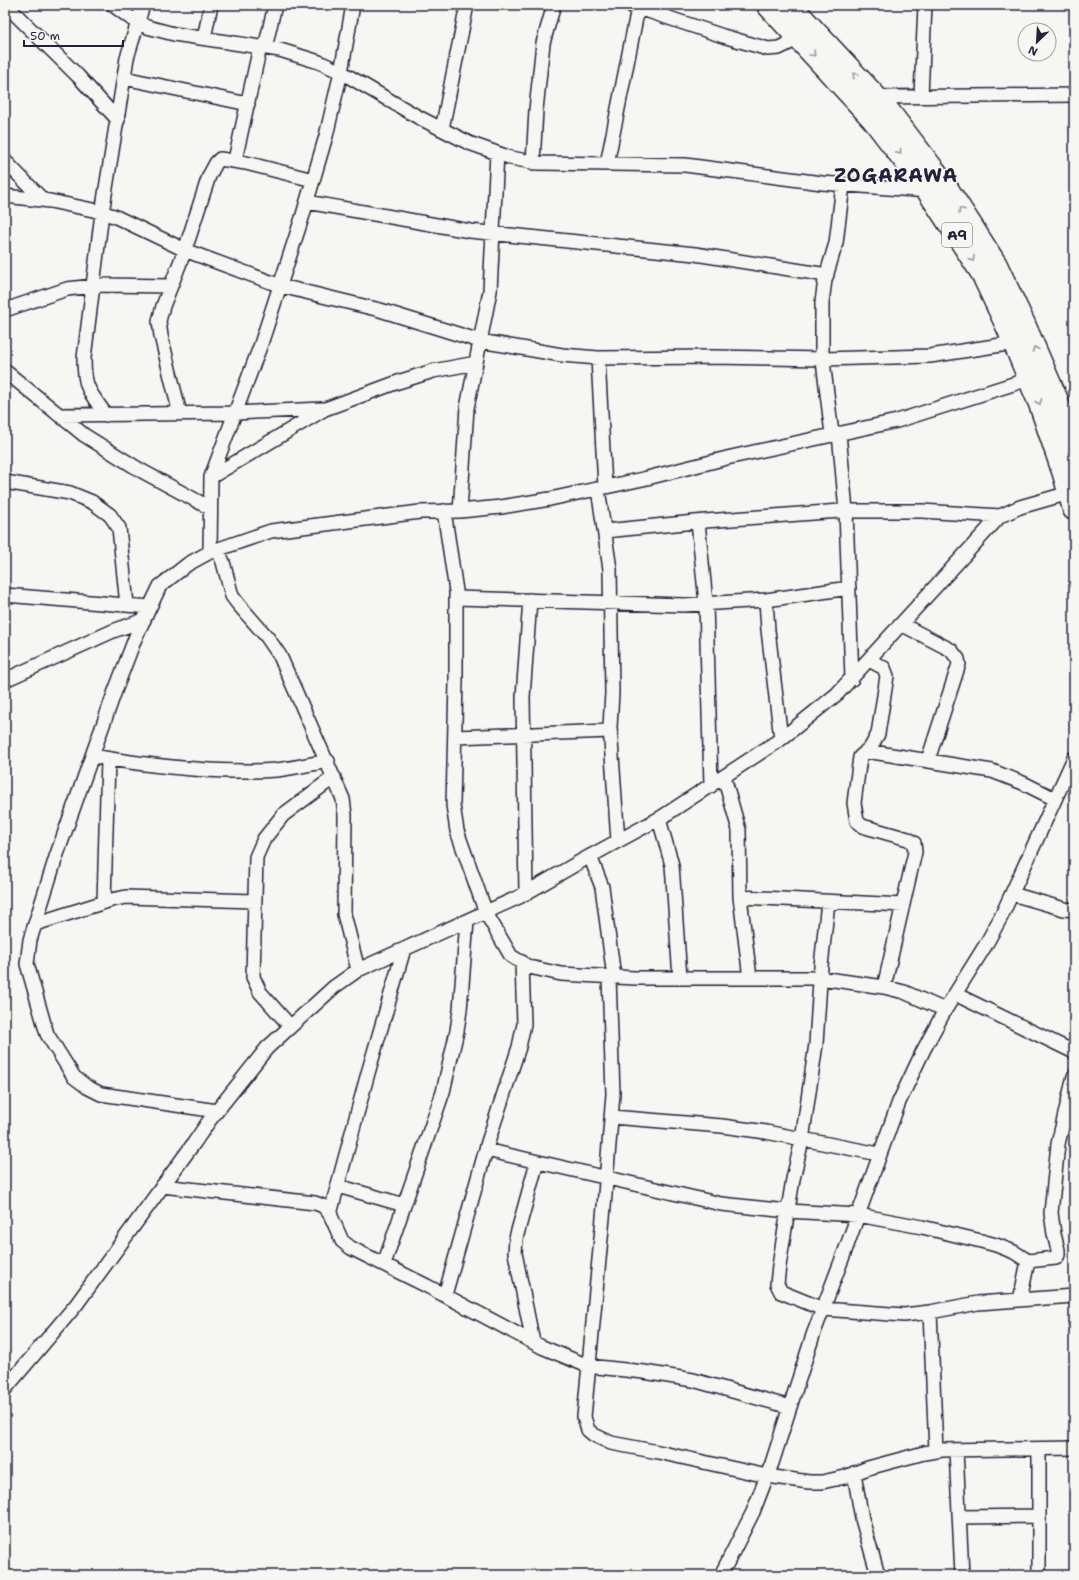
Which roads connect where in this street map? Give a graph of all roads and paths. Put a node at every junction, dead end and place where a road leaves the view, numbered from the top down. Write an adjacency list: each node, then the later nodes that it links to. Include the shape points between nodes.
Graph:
1 (6, 5): 23 (street, via 78,76)
2 (114, 5): 13 (street)
3 (143, 5): 13 (street)
4 (212, 5): 14 (street)
5 (275, 5): 16 (street)
6 (352, 5): 17 (street)
7 (467, 5): 24 (street)
8 (554, 5): 28 (street, via 543,43)
9 (768, 5): 15 (highway, A9)
10 (790, 5): 20 (highway, A9, one-way to 10)
11 (926, 5): 21 (street)
12 (634, 6): 15 (street, via 768,49 779,48); 29 (street)
13 (138, 22): 14 (street, via 154,29); 18 (street)
14 (204, 38): 16 (street)
15 (799, 38): 32 (highway, A9, one-way to 32, via 873,119)
16 (263, 47): 17 (street, via 319,62); 22 (street)
17 (341, 72): 24 (street); 30 (street)
18 (124, 78): 22 (street); 23 (street)
19 (1074, 95): 21 (street)
20 (875, 96): 21 (street); 57 (highway, A9, one-way to 20, via 1056,398 996,265 942,181)
21 (921, 96)
22 (248, 104): 26 (street)
23 (118, 120): 36 (street)
24 (442, 129): 25 (street, via 469,143)
25 (497, 153): 28 (street); 37 (street)
26 (235, 160): 30 (street); 38 (street, via 220,159 216,163 203,193)
27 (5, 162): 34 (street)
28 (534, 163): 29 (street)
29 (606, 164): 31 (street, via 685,166)
30 (313, 180): 35 (street)
31 (843, 185): 32 (street); 39 (street, via 836,243)
32 (928, 191): 45 (highway, A9, one-way to 45, via 982,273)
33 (5, 196): 34 (street)
34 (43, 200): 36 (street)
35 (307, 202): 37 (street); 42 (street)
36 (102, 213): 38 (street, via 114,216); 40 (street)
37 (493, 234): 39 (street, via 695,254); 44 (street, via 490,292)
38 (185, 250): 41 (street); 42 (street)
39 (827, 275): 47 (street, via 822,302)
40 (93, 286): 41 (street); 43 (street, via 67,289); 55 (street, via 84,376 88,389)
41 (171, 286): 53 (street, via 159,321)
42 (280, 286): 44 (street, via 367,307); 52 (street)
43 (5, 310)
44 (480, 341): 46 (street, via 562,356); 48 (street)
45 (1014, 343): 47 (street, via 930,356); 50 (highway, A9)
46 (598, 358): 47 (street); 60 (street)
47 (823, 359): 56 (street)
48 (476, 363): 51 (street, via 426,373); 64 (street, via 467,408)
49 (5, 371): 54 (street)
50 (1029, 379): 56 (street, via 897,420); 61 (highway, A9, one-way to 61, via 1040,404)
51 (324, 409): 52 (street); 58 (street)
52 (235, 413): 53 (street); 58 (street)
53 (180, 414): 55 (street)
54 (59, 415): 55 (street); 62 (street, via 84,435 140,470)
55 (106, 415)
56 (836, 434): 60 (street); 65 (street)
57 (1074, 451)
58 (212, 477): 62 (street)
59 (5, 482): 77 (street, via 70,494 92,502 110,515 119,528)
60 (601, 488): 64 (street, via 500,508); 68 (street)
61 (1072, 501): 66 (street, via 1020,507)
62 (210, 508): 69 (street)
63 (444, 511): 64 (street); 69 (street, via 271,531); 72 (street)
64 (460, 511)
65 (846, 511): 66 (street); 67 (street); 70 (street)
66 (1000, 516): 80 (street)
67 (698, 522): 68 (street); 76 (street)
68 (605, 532): 75 (street)
69 (214, 551): 78 (street, via 188,564 160,586); 93 (street, via 223,562 232,596 280,656)
70 (849, 588): 74 (street); 82 (street)
71 (5, 595): 77 (street)
72 (456, 598): 73 (street); 86 (street)
73 (530, 600): 75 (street); 85 (street)
74 (766, 600): 76 (street); 87 (street)
75 (611, 602): 76 (street, via 684,605); 84 (street)
76 (706, 603): 96 (street)
77 (127, 605): 78 (street)
78 (150, 607): 79 (street)
79 (144, 620): 83 (street, via 113,631); 89 (street)
80 (901, 624): 81 (street); 92 (street, via 950,650 959,664)
81 (869, 660): 82 (street); 88 (street, via 884,668 887,676 878,734 875,742)
82 (852, 678): 87 (street, via 837,694)
83 (5, 680)
84 (610, 731): 85 (street); 99 (street)
85 (524, 734): 86 (street); 101 (street)
86 (455, 737): 109 (street, via 453,805 457,831)
87 (781, 738): 95 (street)
88 (866, 751): 92 (street); 107 (street, via 860,758 854,803 857,821 862,826 914,843 915,852)
89 (92, 756): 91 (street); 111 (street)
90 (1074, 758): 97 (street)
91 (108, 759): 93 (street, via 138,764 234,771 277,770); 105 (street)
92 (928, 760): 97 (street, via 992,771)
93 (328, 761): 94 (street)
94 (334, 777): 104 (street, via 283,815 264,839 256,857); 114 (street, via 343,799 344,914)
95 (724, 777): 96 (street); 103 (street, via 739,830)
96 (711, 786): 98 (street)
97 (1055, 798): 102 (street)
98 (659, 819): 99 (street); 116 (street, via 672,865)
99 (618, 841): 100 (street)
100 (590, 856): 101 (street); 115 (street, via 602,887)
101 (526, 893): 109 (street)
102 (1012, 894): 108 (street); 120 (street, via 985,946)
103 (740, 897): 106 (street); 117 (street)
104 (254, 901): 105 (street, via 126,897); 122 (street, via 253,978 260,992)
105 (104, 902): 111 (street)
106 (828, 902): 107 (street); 118 (street)
107 (904, 905): 119 (street)
108 (1074, 910)
109 (486, 913): 110 (street); 113 (street, via 511,956)
110 (467, 921): 112 (street); 134 (street, via 457,1031 443,1092)
111 (35, 924): 125 (street, via 27,964 47,1034 74,1077 101,1094)
112 (404, 950): 114 (street); 133 (street)
113 (522, 962): 115 (street, via 530,967 561,974); 128 (street, via 524,1024)
114 (358, 970): 122 (street, via 334,987)
115 (611, 977): 116 (street); 126 (street)
116 (680, 978): 117 (street)
117 (750, 978): 118 (street)
118 (820, 978): 119 (street); 127 (street, via 816,1044)
119 (884, 987): 121 (street, via 904,992)
120 (955, 994): 121 (street); 123 (street)
121 (945, 1010): 129 (street, via 899,1102)
122 (290, 1026): 125 (street, via 267,1048)
123 (1074, 1052)
124 (1074, 1076): 138 (street, via 1058,1144 1051,1213 1058,1255 1056,1258)
125 (217, 1111): 132 (street)
126 (612, 1117): 127 (street, via 722,1126); 131 (street)
127 (802, 1140): 129 (street); 135 (street)
128 (486, 1150): 130 (street); 140 (street)
129 (880, 1154): 137 (street)
130 (537, 1162): 131 (street); 145 (street, via 516,1238 515,1253)
131 (607, 1178): 135 (street, via 721,1204); 146 (street)
132 (162, 1186): 136 (street, via 315,1204 322,1206); 147 (street, via 76,1305)
133 (338, 1186): 134 (street); 136 (street)
134 (404, 1205): 139 (street)
135 (788, 1211): 137 (street); 143 (street, via 777,1284 781,1292)
136 (330, 1214): 139 (street, via 342,1241)
137 (858, 1215): 138 (street, via 981,1240); 143 (street)
138 (1028, 1261): 142 (street)
139 (384, 1264): 140 (street)
140 (445, 1295): 145 (street)
141 (1074, 1296): 142 (street)
142 (1020, 1300): 144 (street, via 978,1303)
143 (823, 1309): 144 (street, via 904,1315); 148 (street)
144 (930, 1312): 152 (street)
145 (533, 1342): 146 (street)
146 (588, 1366): 148 (street, via 693,1380); 154 (street, via 584,1417 588,1430 594,1435 611,1443)
147 (5, 1389)
148 (790, 1407): 154 (street)
149 (1074, 1448): 150 (street)
150 (1039, 1449): 151 (street); 155 (street)
151 (956, 1450): 152 (street); 156 (street)
152 (936, 1451): 153 (street)
153 (854, 1473): 154 (street, via 837,1479 809,1482); 158 (street, via 862,1519)
154 (767, 1476): 157 (street, via 753,1512)
155 (1039, 1516): 156 (street); 160 (street)
156 (960, 1517): 159 (street)
157 (721, 1575)
158 (878, 1575)
159 (962, 1575)
160 (1039, 1575)

